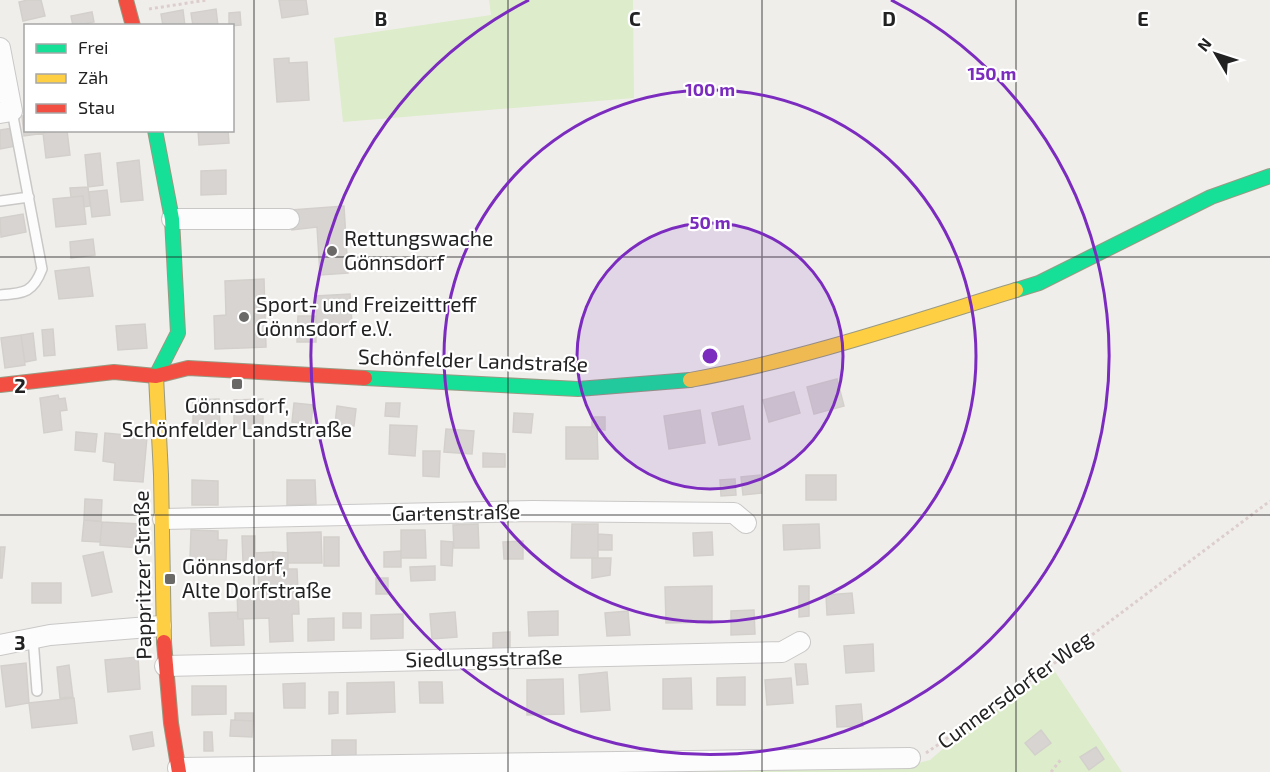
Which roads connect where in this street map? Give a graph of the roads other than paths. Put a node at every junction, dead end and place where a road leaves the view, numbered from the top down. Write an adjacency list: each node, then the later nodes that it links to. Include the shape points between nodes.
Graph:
1 (0, 48): 2 (street)
2 (6, 112): 5 (lane)
3 (155, 132): 7 (street)
4 (1270, 176): 10 (street, Schönfelder Landstraße, via 1211,197 1039,283 903,325 691,380 578,389 188,368)
5 (29, 196): 6 (lane); 9 (lane, via 42,269 36,284 24,293)
6 (0, 201)
7 (172, 219): 8 (street); 10 (street, via 178,333)
8 (289, 219)
9 (0, 294)
10 (156, 376): 11 (street, Schönfelder Landstraße, via 114,372); 12 (street, Pappritzer Straße)
11 (0, 385)
12 (163, 519): 13 (street, Gartenstraße, via 532,511 734,513); 14 (street, Pappritzer Straße)
13 (746, 523)
14 (161, 626): 15 (street); 18 (street, Pappritzer Straße)
15 (33, 638): 17 (street); 19 (lane)
16 (800, 642): 18 (street, Siedlungsstraße, via 782,652)
17 (0, 645)
18 (165, 666): 21 (street, Pappritzer Straße)
19 (37, 691)
20 (910, 758): 21 (street)
21 (178, 770)

